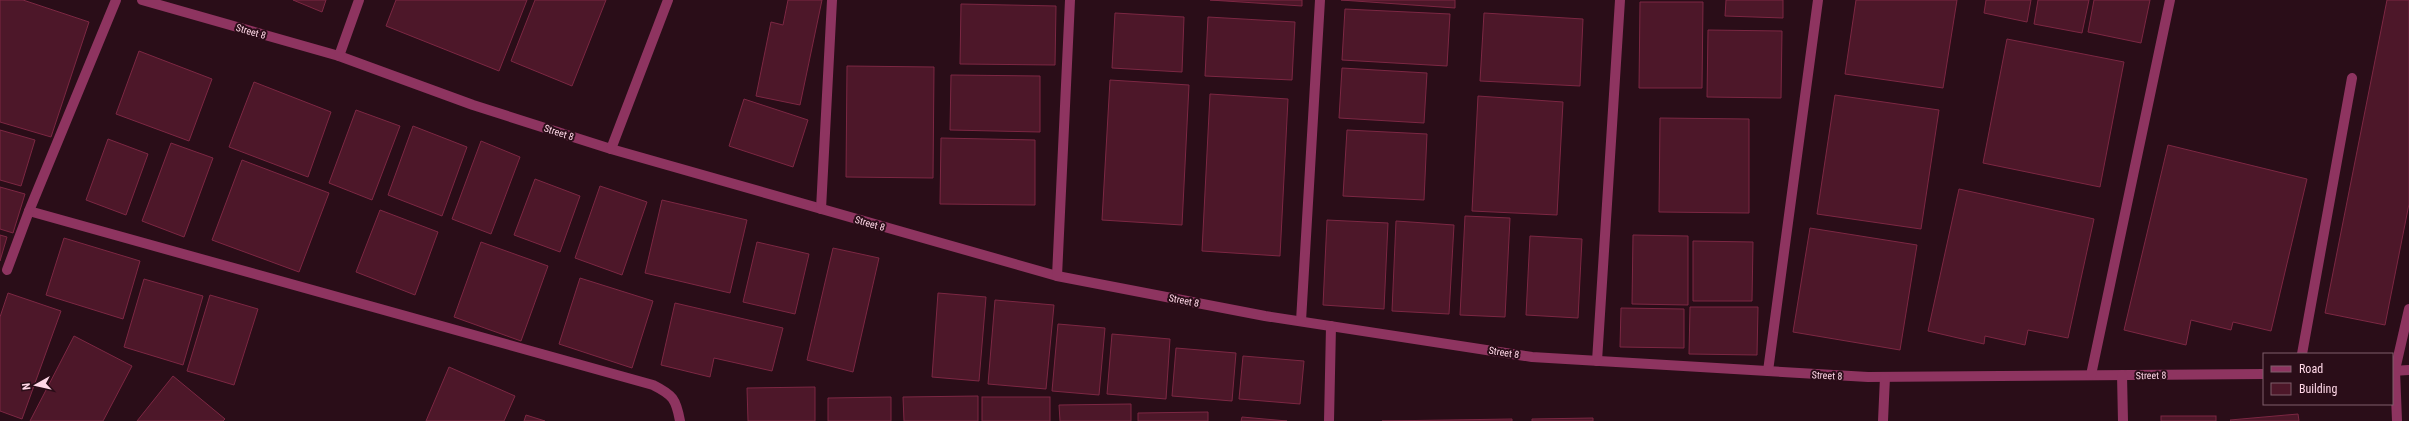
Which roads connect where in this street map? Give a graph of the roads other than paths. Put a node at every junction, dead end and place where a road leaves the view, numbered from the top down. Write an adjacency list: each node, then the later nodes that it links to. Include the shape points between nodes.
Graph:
1 (116, 0): 15 (street)
2 (142, 0): 11 (street, Street 8)
3 (359, 0): 11 (street)
4 (668, 0): 13 (street)
5 (832, 0): 14 (street)
6 (1070, 0): 17 (street)
7 (1320, 0): 19 (street)
8 (1620, 0): 22 (street)
9 (1818, 0): 25 (street)
10 (2170, 0): 27 (street)
11 (340, 56): 13 (street, Street 8, via 473,105)
12 (2352, 78): 21 (street)
13 (611, 149): 14 (street, Street 8)
14 (821, 209): 17 (street, Street 8)
15 (29, 211): 16 (street); 30 (street, via 653,385 668,392 677,404)
16 (7, 270)
17 (1057, 276): 19 (street, Street 8)
18 (2409, 309): 23 (street)
19 (1301, 321): 20 (street, Street 8)
20 (1331, 326): 22 (street, Street 8, via 1532,357); 31 (street)
21 (2302, 353)
22 (1597, 360): 25 (street, Street 8)
23 (2394, 370): 24 (street); 34 (street)
24 (2409, 370)
25 (1768, 371): 29 (street, Street 8)
26 (2263, 374): 28 (street, Street 8)
27 (2091, 375): 28 (street, Street 8); 29 (street, Street 8)
28 (2122, 375): 33 (street)
29 (1885, 377): 32 (street)
30 (680, 421)
31 (1329, 421)
32 (1883, 421)
33 (2123, 421)
34 (2397, 421)

